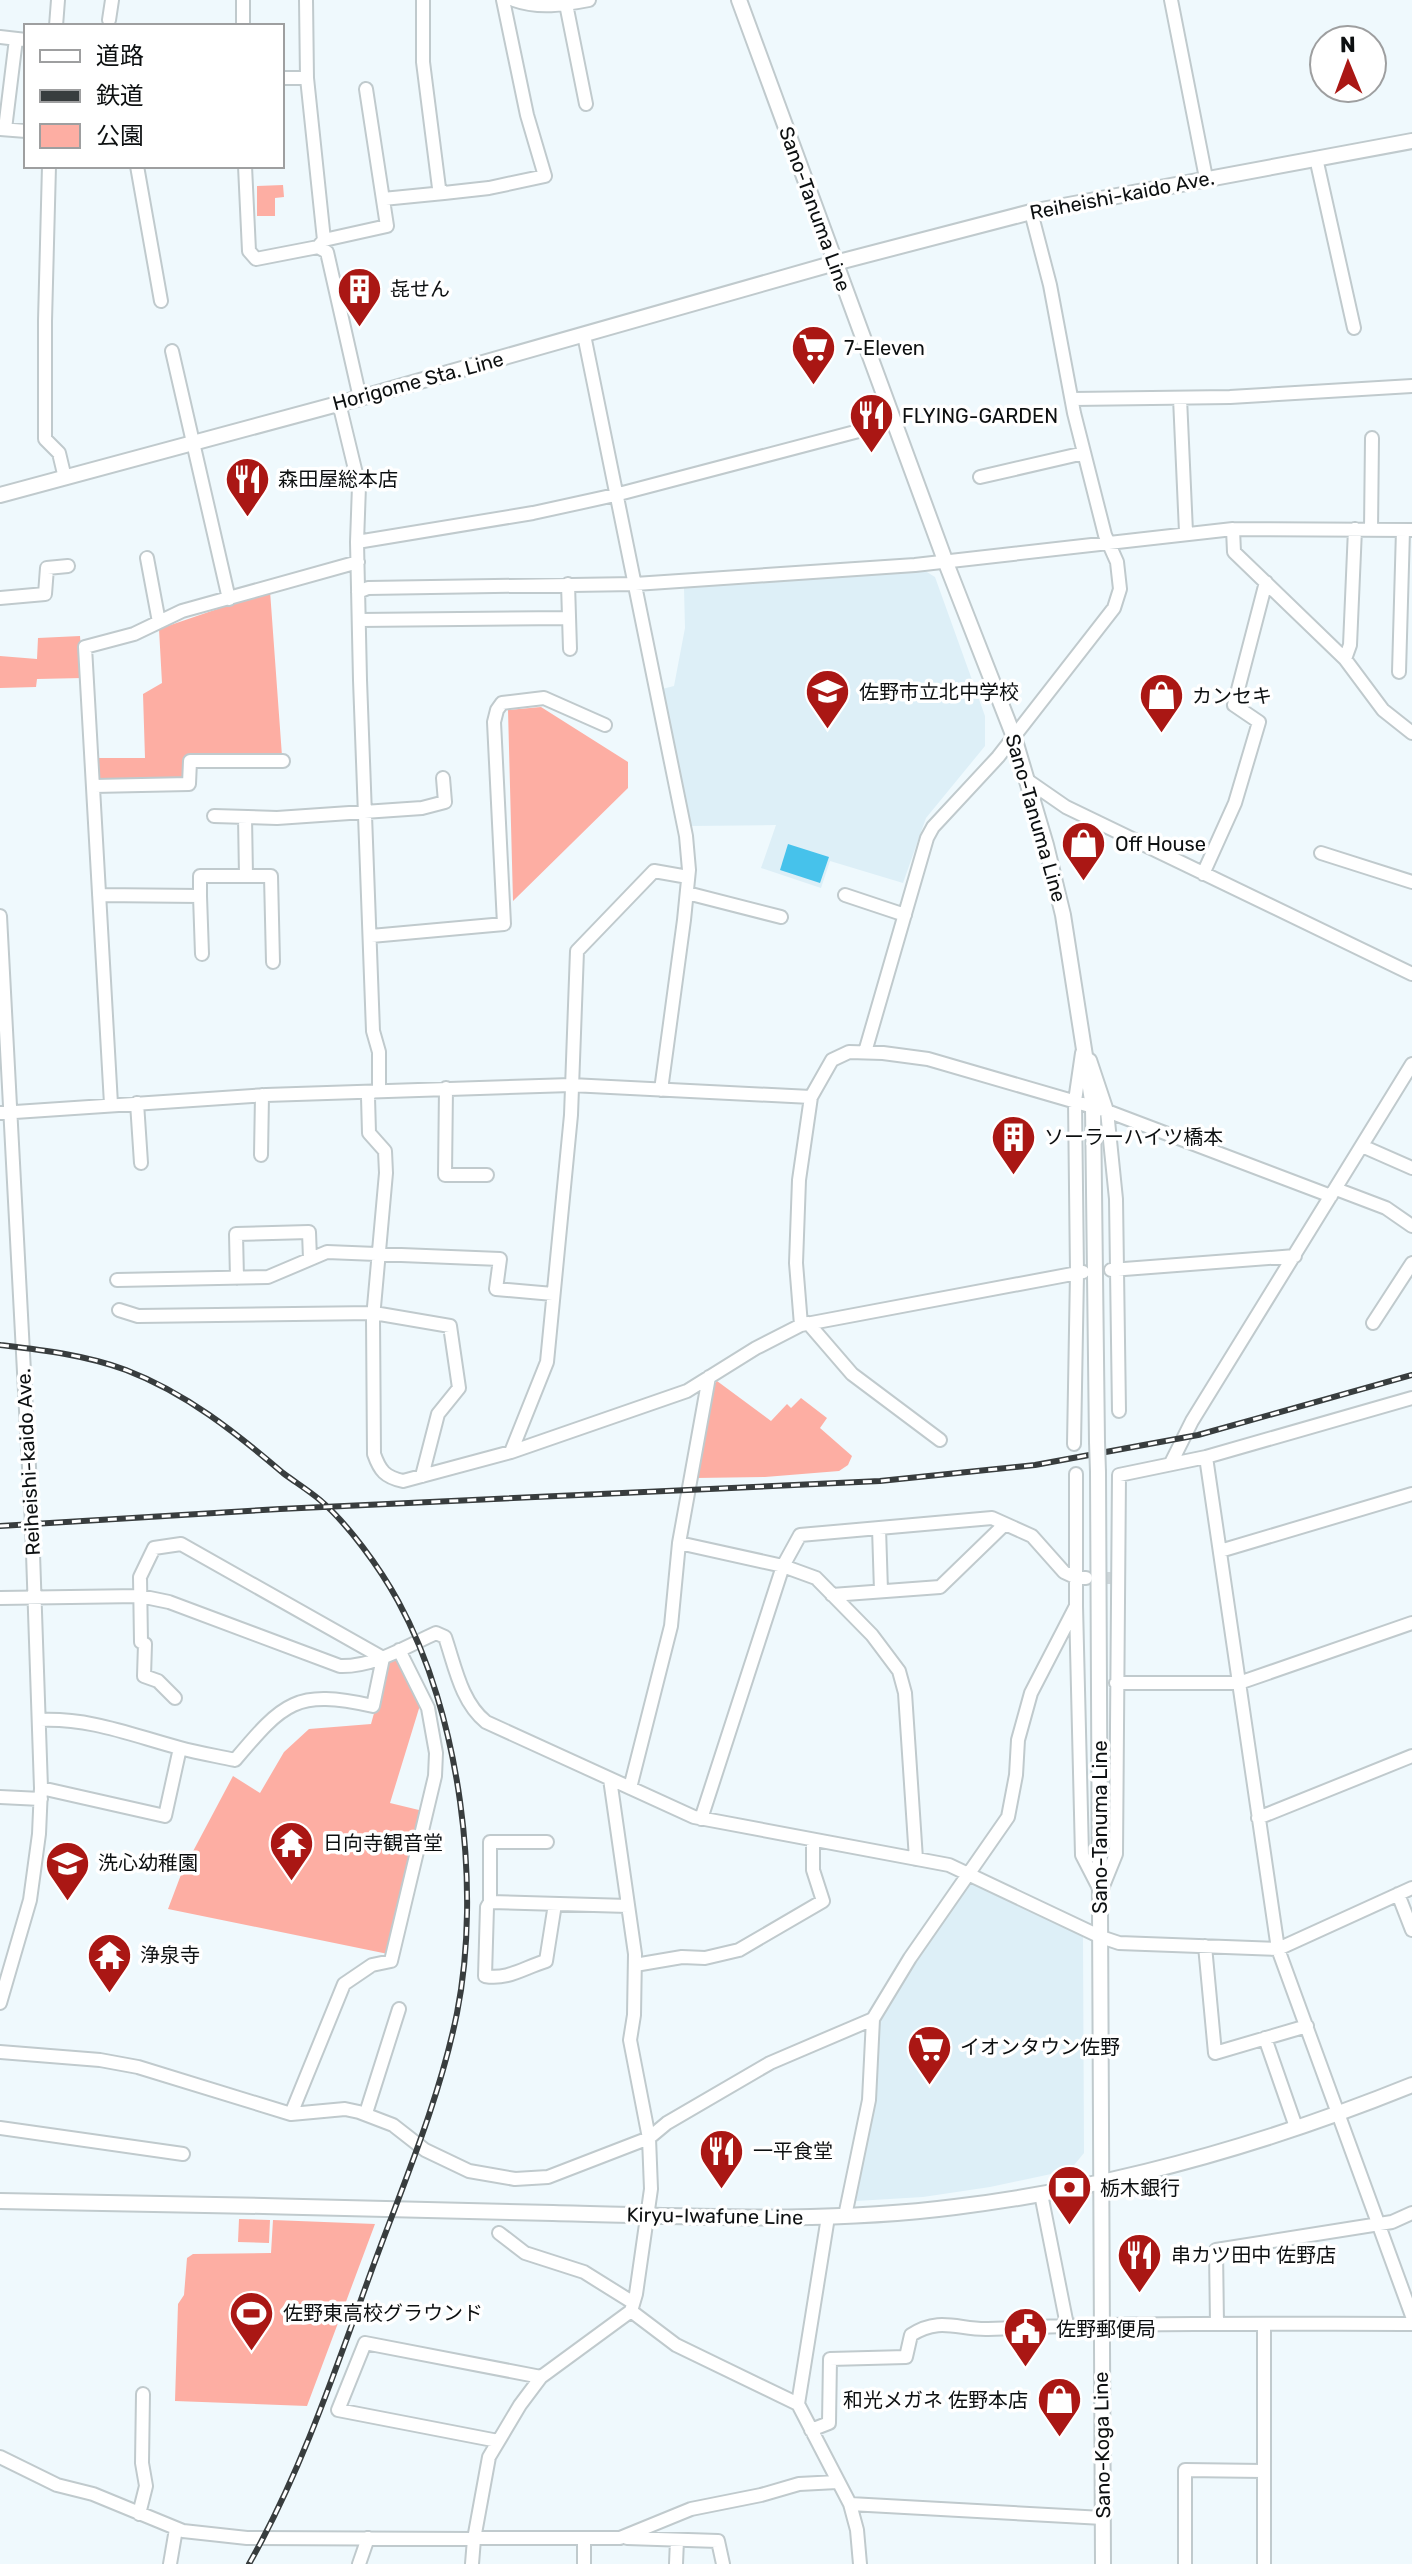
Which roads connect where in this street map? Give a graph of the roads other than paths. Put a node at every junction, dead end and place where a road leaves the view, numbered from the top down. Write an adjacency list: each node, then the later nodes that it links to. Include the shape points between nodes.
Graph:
1 (58, 0): 13 (street)
2 (112, 0): 12 (street)
3 (243, 0): 14 (street)
4 (306, 0): 18 (street)
5 (423, 0): 29 (street, via 423,62 439,188)
6 (503, 0): 29 (street, via 545,176)
7 (514, 0): 11 (street, via 530,6)
8 (589, 0): 11 (street)
9 (739, 0): 33 (main road, Sano-Tanuma Line)
10 (1171, 0): 28 (street)
11 (566, 4): 20 (street)
12 (109, 20)
13 (56, 24)
14 (243, 24)
15 (0, 37): 16 (street)
16 (21, 39): 21 (street)
17 (284, 78): 18 (street)
18 (307, 78): 32 (street)
19 (366, 89): 30 (street)
20 (586, 104)
21 (2, 129): 22 (street)
22 (24, 131)
23 (1412, 141): 24 (main road, Reiheishi-kaido Ave.)
24 (1316, 158): 28 (main road, Reiheishi-kaido Ave.); 35 (street)
25 (49, 168): 48 (street, via 45,439 59,453)
26 (137, 168): 34 (street)
27 (245, 168): 32 (street, via 249,251 256,259)
28 (1206, 178): 31 (main road, Reiheishi-kaido Ave.)
29 (444, 193): 30 (street)
30 (383, 199): 32 (street, via 387,226)
31 (1031, 212): 33 (main road, Reiheishi-kaido Ave.); 41 (street)
32 (321, 244): 39 (street)
33 (835, 263): 36 (main road, Horigome Sta. Line); 43 (main road, Sano-Tanuma Line)
34 (161, 301)
35 (1354, 328)
36 (584, 335): 39 (main road, Horigome Sta. Line); 50 (street)
37 (172, 351): 45 (street)
38 (1412, 386): 40 (street)
39 (360, 398): 42 (main road, Horigome Sta. Line)
40 (1180, 398): 41 (street); 55 (street)
41 (1073, 399): 46 (street)
42 (339, 403): 45 (main road, Horigome Sta. Line); 56 (street, via 359,486)
43 (893, 422): 50 (street); 60 (main road, Sano-Tanuma Line)
44 (1372, 438): 53 (street)
45 (194, 443): 48 (main road, Horigome Sta. Line); 67 (street)
46 (1084, 453): 47 (street); 57 (street)
47 (980, 477)
48 (65, 478): 49 (main road, Horigome Sta. Line)
49 (0, 495)
50 (615, 495): 56 (street); 64 (street)
51 (1233, 529): 52 (street); 55 (street); 62 (street, via 1234,552)
52 (1355, 529): 53 (street); 72 (street)
53 (1371, 530): 54 (street)
54 (1408, 530): 73 (street)
55 (1186, 532): 57 (street)
56 (357, 542): 59 (street)
57 (1109, 543): 60 (street); 76 (street, via 1120,589 1114,608)
58 (147, 558): 70 (street)
59 (358, 562): 65 (street); 67 (street)
60 (946, 563): 64 (street); 76 (main road, Sano-Tanuma Line)
61 (68, 566): 66 (street, via 47,568 45,594)
62 (1266, 582): 72 (street); 85 (street, via 1234,705 1259,722 1235,803)
63 (568, 584): 64 (street); 65 (street); 68 (street)
64 (635, 584): 87 (street, via 686,836)
65 (358, 592): 69 (street)
66 (0, 598)
67 (229, 599): 70 (street)
68 (569, 618): 69 (street); 71 (street)
69 (359, 620): 81 (street)
70 (159, 622): 80 (street, via 85,647)
71 (570, 649)
72 (1345, 659): 75 (street, via 1383,710)
73 (1399, 672)
74 (605, 725): 96 (street, via 544,698 502,703 494,722 504,924)
75 (1412, 733)
76 (1014, 737): 79 (main road, Sano-Tanuma Line); 93 (street, via 933,827)
77 (283, 761): 80 (street, via 190,761 189,784)
78 (443, 778): 81 (street, via 445,802)
79 (1027, 780): 85 (street, via 1066,807); 100 (main road, Sano-Tanuma Line, via 1063,915)
80 (94, 786): 90 (street)
81 (365, 812): 83 (street); 96 (street)
82 (214, 816): 83 (street)
83 (245, 817): 86 (street)
84 (1321, 853): 88 (street)
85 (1203, 874): 99 (street)
86 (246, 876): 92 (street, via 200,876); 98 (street, via 271,876)
87 (688, 877): 89 (street); 103 (street, via 654,871 577,951)
88 (1412, 882)
89 (687, 893): 95 (street); 105 (street)
90 (99, 895): 92 (street); 111 (street)
91 (845, 895): 93 (street)
92 (200, 896): 97 (street)
93 (905, 915): 101 (street)
94 (0, 916): 113 (street, Reiheishi-kaido Ave.)
95 (781, 917)
96 (371, 936): 106 (street, via 373,1031 379,1052)
97 (202, 954)
98 (273, 962)
99 (1412, 974)
100 (1084, 1042): 109 (street); 112 (main road, Sano-Tanuma Line)
101 (865, 1052): 108 (street, via 832,1060); 109 (street, via 928,1059)
102 (1412, 1064): 114 (street)
103 (571, 1085): 104 (street); 105 (street); 129 (street)
104 (446, 1088): 106 (street); 118 (street, via 445,1175)
105 (661, 1090): 108 (street)
106 (375, 1091): 107 (street); 121 (street, via 368,1097 369,1133 385,1151 386,1173)
107 (262, 1095): 110 (street); 115 (street)
108 (811, 1097): 133 (street, via 799,1180 796,1263)
109 (1075, 1101): 112 (street); 126 (street)
110 (137, 1103): 111 (street); 116 (street)
111 (111, 1104): 113 (street)
112 (1100, 1109): 119 (street); 125 (street, via 1116,1199); 177 (main road, Sano-Tanuma Line, bridge)
113 (5, 1113): 155 (street, Reiheishi-kaido Ave.)
114 (1362, 1146): 117 (street); 119 (street)
115 (261, 1155)
116 (141, 1163)
117 (1412, 1168)
118 (487, 1175)
119 (1333, 1193): 120 (street, via 1386,1208); 122 (street)
120 (1412, 1226)
121 (380, 1256): 123 (street, via 327,1252); 129 (street, via 500,1259 496,1289); 131 (street)
122 (1295, 1256): 125 (street); 141 (street)
123 (310, 1259): 127 (street, via 268,1277); 127 (street, via 309,1232 236,1234)
124 (1412, 1263): 132 (street)
125 (1112, 1270): 136 (street)
126 (1080, 1272): 133 (street); 138 (street)
127 (237, 1278): 128 (street)
128 (117, 1280)
129 (553, 1294): 139 (street, via 547,1362)
130 (119, 1310): 131 (street, via 138,1316)
131 (374, 1313): 143 (street, via 374,1454 380,1471 390,1479); 143 (street, via 450,1326 459,1388 438,1414)
132 (1373, 1323)
133 (805, 1324): 134 (street); 137 (street, via 852,1374)
134 (709, 1377): 139 (street, via 687,1391); 147 (street)
135 (1412, 1398): 140 (street)
136 (1119, 1411)
137 (940, 1440)
138 (1074, 1444)
139 (511, 1452): 143 (street)
140 (1206, 1457): 141 (street); 148 (street)
141 (1171, 1463): 160 (street, via 1119,1475)
142 (1076, 1474): 150 (street)
143 (422, 1476)
144 (1412, 1494): 148 (street)
145 (1005, 1524): 146 (street, via 992,1518); 150 (street, via 1032,1536 1064,1572); 151 (street, via 940,1587)
146 (879, 1528): 149 (street, via 800,1535); 151 (street)
147 (679, 1543): 149 (street); 167 (street, via 671,1626)
148 (1220, 1551): 161 (street)
149 (783, 1566): 152 (street, via 816,1578); 171 (street)
150 (1082, 1578): 156 (street)
151 (881, 1591): 152 (street)
152 (832, 1595): 174 (street, via 899,1671)
153 (140, 1596): 155 (street); 159 (street, via 340,1666); 159 (street, via 140,1577 154,1548 181,1544); 162 (street, via 144,1676 158,1681)
154 (0, 1598): 155 (street)
155 (34, 1598): 163 (street, Reiheishi-kaido Ave.)
156 (1076, 1606): 175 (street, via 1031,1693 1018,1740 1008,1817); 177 (street, via 1082,1855)
157 (1412, 1623): 161 (street)
158 (399, 1650): 159 (street); 166 (street, via 436,1633 445,1637 474,1712); 195 (street, via 428,1708 436,1740 435,1776 410,1889 391,1961 372,1965 344,1984)
159 (383, 1658): 164 (street, via 373,1706 338,1698 285,1707 235,1760)
160 (1116, 1683): 161 (street); 177 (street, via 1116,1854)
161 (1239, 1683): 170 (street)
162 (175, 1698)
163 (40, 1720): 164 (street, via 103,1725); 168 (street, Reiheishi-kaido Ave.)
164 (180, 1748): 168 (street, via 165,1816)
165 (1412, 1756): 170 (street)
166 (610, 1779): 167 (street); 181 (street)
167 (630, 1788): 171 (street)
168 (41, 1794): 169 (street); 187 (street, Reiheishi-kaido Ave., via 30,1900)
169 (0, 1797)
170 (1258, 1818): 185 (street)
171 (701, 1819): 172 (street)
172 (813, 1841): 174 (street); 186 (street, via 813,1870 823,1901 739,1950)
173 (547, 1842): 179 (street, via 490,1842)
174 (916, 1859): 175 (street)
175 (970, 1874): 183 (street); 189 (street)
176 (1412, 1888): 178 (street)
177 (1101, 1891): 183 (main road, Sano-Tanuma Line)
178 (1398, 1894): 182 (street); 185 (street)
179 (490, 1902): 180 (street); 180 (street, via 485,1976 502,1979 546,1961)
180 (555, 1904): 181 (street)
181 (628, 1906): 186 (street)
182 (1412, 1930)
183 (1101, 1937): 184 (street, via 1119,1943); 201 (main road, Sano-Tanuma Line)
184 (1205, 1946): 185 (street); 191 (street, via 1215,2053)
185 (1278, 1949): 190 (street)
186 (635, 1965): 199 (street, via 630,2040)
187 (0, 2003)
188 (399, 2009): 194 (street)
189 (873, 2019): 199 (street, via 770,2063); 206 (street, via 869,2100)
190 (1307, 2026): 191 (street); 196 (street)
191 (1265, 2038): 197 (street)
192 (0, 2052): 195 (street, via 138,2067)
193 (1412, 2085): 196 (main road, Kiryu-Iwafune Line)
194 (366, 2113): 195 (street, via 345,2109); 199 (street, via 469,2171 515,2179 548,2177)
195 (291, 2114)
196 (1337, 2114): 197 (main road, Kiryu-Iwafune Line); 208 (street)
197 (1296, 2127): 201 (main road, Kiryu-Iwafune Line)
198 (0, 2128): 200 (street)
199 (649, 2138): 205 (street)
200 (183, 2154)
201 (1099, 2183): 202 (main road, Kiryu-Iwafune Line); 212 (main road, Sano-Koga Line)
202 (1041, 2194): 206 (main road, Kiryu-Iwafune Line, via 954,2208); 216 (street)
203 (0, 2201): 205 (main road, Kiryu-Iwafune Line)
204 (1412, 2213): 208 (street)
205 (648, 2215): 207 (main road, Kiryu-Iwafune Line); 210 (street)
206 (845, 2216): 207 (main road, Kiryu-Iwafune Line)
207 (828, 2217): 219 (street)
208 (1378, 2224): 211 (street); 213 (street, via 1216,2250)
209 (499, 2233): 210 (street, via 525,2253 584,2272)
210 (631, 2306): 217 (street); 219 (street, via 676,2345)
211 (1412, 2316)
212 (1101, 2324): 213 (street); 216 (street); 227 (main road, Sano-Koga Line)
213 (1217, 2324): 214 (street)
214 (1264, 2324): 215 (street); 223 (street)
215 (1412, 2324)
216 (1067, 2325): 220 (street, via 982,2329 946,2324 911,2335 906,2357 830,2359 829,2423)
217 (541, 2377): 221 (street); 221 (street, via 365,2343 338,2410)
218 (143, 2394): 226 (street, via 146,2486)
219 (798, 2404): 220 (street)
220 (811, 2430): 224 (street)
221 (498, 2441): 232 (street, via 489,2457)
222 (0, 2457): 226 (street, via 57,2485)
223 (1263, 2471): 242 (street, via 1185,2470); 243 (street)
224 (837, 2482): 225 (street); 231 (street, via 799,2484 691,2509)
225 (850, 2504): 227 (street); 240 (street)
226 (139, 2514): 228 (street)
227 (1103, 2518): 241 (main road, Sano-Koga Line)
228 (176, 2529): 229 (street, via 247,2538); 234 (street)
229 (368, 2538): 232 (street); 235 (street)
230 (584, 2538): 231 (street); 232 (street); 237 (street)
231 (620, 2538): 233 (street)
232 (474, 2539): 236 (street)
233 (677, 2540): 238 (street); 239 (street, via 718,2541)
234 (170, 2564)
235 (359, 2564)
236 (472, 2564)
237 (584, 2564)
238 (676, 2564)
239 (723, 2564)
240 (860, 2564)
241 (1103, 2564)
242 (1185, 2564)
243 (1264, 2564)

